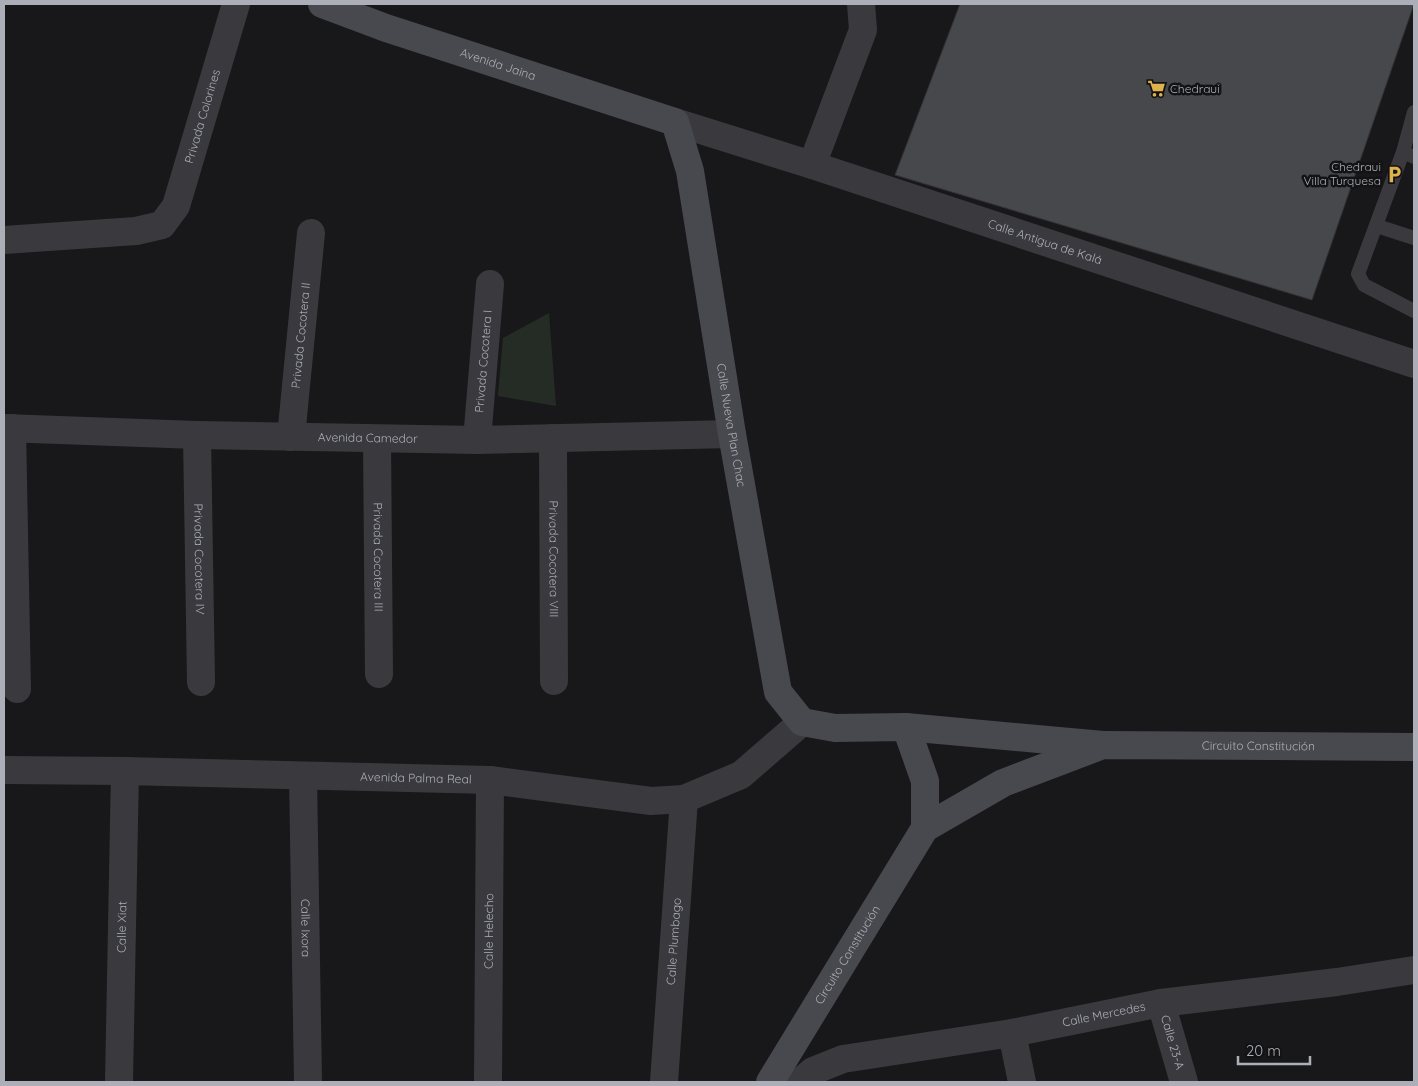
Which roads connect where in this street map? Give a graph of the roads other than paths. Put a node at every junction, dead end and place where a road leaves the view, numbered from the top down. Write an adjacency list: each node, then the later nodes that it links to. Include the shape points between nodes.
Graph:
1 (236, 4): 11 (street, Privada Colorines, via 176,206 162,225 136,231)
2 (322, 4): 5 (main road, Avenida Jaina)
3 (861, 4): 7 (street, via 863,30)
4 (1414, 112): 6 (lane)
5 (674, 122): 7 (street, Calle Antigua de Kalá); 16 (main road, Calle Nueva Plan Chac, via 690,171)
6 (1408, 155): 8 (lane)
7 (812, 165): 14 (street, Calle Antigua de Kalá)
8 (1376, 226): 10 (lane); 13 (lane, via 1358,274 1364,285)
9 (310, 233): 18 (street, Privada Cocotera II)
10 (1414, 238)
11 (4, 240)
12 (490, 284): 21 (street, Privada Cocotera I)
13 (1414, 310)
14 (1413, 359)
15 (8, 428): 17 (street, Avenida Camedor); 25 (street)
16 (732, 434): 19 (street, Avenida Camedor); 26 (main road, Calle Nueva Plan Chac, via 778,692)
17 (197, 435): 18 (street, Avenida Camedor); 24 (street, Privada Cocotera IV)
18 (291, 437): 20 (street, Avenida Camedor)
19 (553, 438): 21 (street, Avenida Camedor); 23 (street, Privada Cocotera VIII)
20 (377, 439): 21 (street, Avenida Camedor); 22 (street, Privada Cocotera III)
21 (477, 440)
22 (379, 674)
23 (554, 681)
24 (201, 682)
25 (17, 689)
26 (802, 722): 27 (main road, Circuito Constitución, via 834,728); 34 (street, Avenida Palma Real, via 742,775)
27 (906, 727): 28 (main road, Circuito Constitución); 35 (main road, via 925,781)
28 (1103, 745): 29 (main road, Circuito Constitución); 35 (main road, Circuito Constitución, via 1003,783)
29 (1414, 747)
30 (4, 770): 31 (street, Avenida Palma Real)
31 (125, 771): 32 (street, Avenida Palma Real); 39 (street, Calle Xiat)
32 (303, 776): 33 (street, Avenida Palma Real); 40 (street, Calle Ixora)
33 (490, 780): 34 (street, Avenida Palma Real, via 651,801); 41 (street, Calle Helecho)
34 (684, 800): 42 (street, Calle Plumbago)
35 (925, 828): 43 (main road, Circuito Constitución)
36 (1414, 970): 37 (street, Calle Mercedes)
37 (1161, 1003): 38 (street, Calle Mercedes); 46 (street, Calle 23-A)
38 (1012, 1033): 44 (street, Calle Mercedes, via 843,1059 813,1070); 45 (street)
39 (119, 1082)
40 (308, 1082)
41 (488, 1082)
42 (664, 1082)
43 (770, 1082)
44 (800, 1082)
45 (1022, 1082)
46 (1184, 1082)

